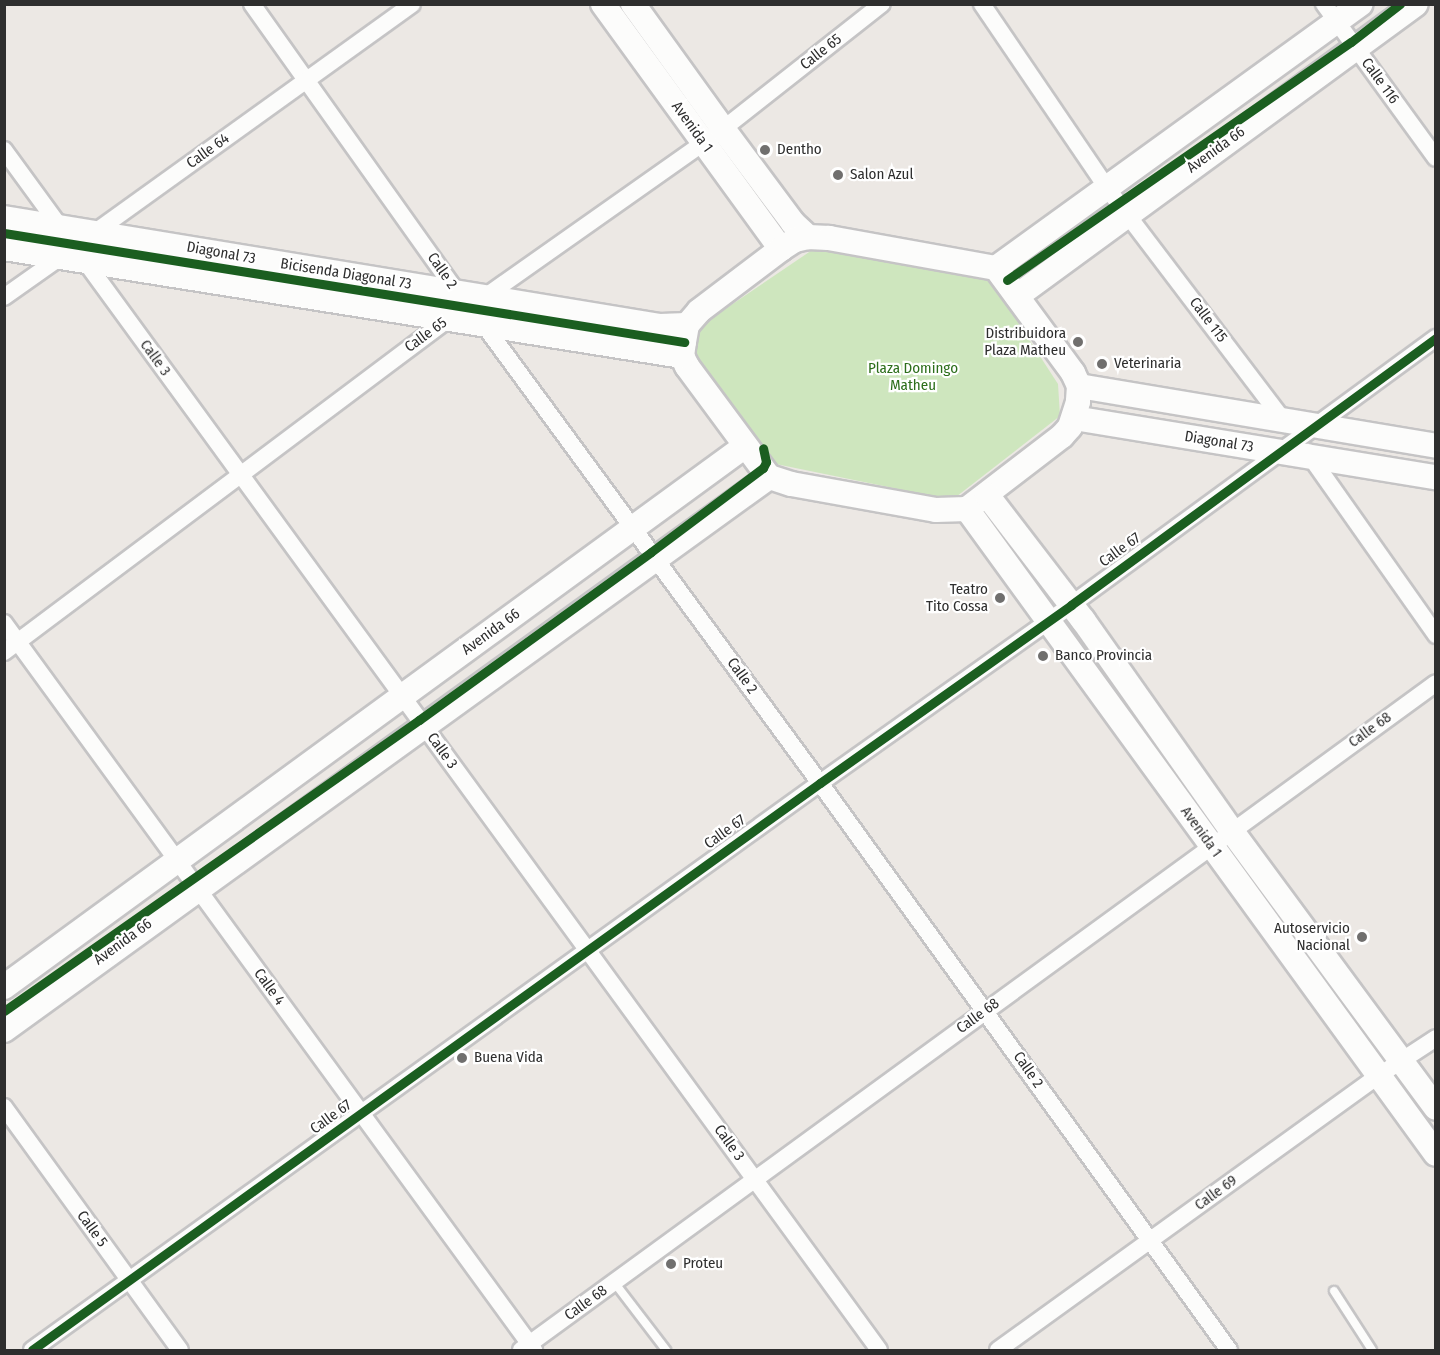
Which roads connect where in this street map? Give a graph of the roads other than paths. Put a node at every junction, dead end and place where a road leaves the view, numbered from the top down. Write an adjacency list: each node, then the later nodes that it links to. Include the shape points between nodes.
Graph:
1 (252, 4): 11 (street, Calle 2)
2 (412, 4): 11 (street, Calle 64)
3 (603, 4): 12 (main road, Avenida 1)
4 (633, 4): 12 (main road, Avenida 1)
5 (882, 4): 12 (street, Calle 65)
6 (982, 4): 15 (street, Calle 115)
7 (1361, 4): 9 (main road)
8 (1416, 4): 10 (main road, Avenida 66)
9 (1330, 13): 10 (street, Calle 116); 15 (main road)
10 (1355, 48): 14 (street, Calle 116); 16 (main road, Avenida 66)
11 (307, 80): 19 (street, Calle 64); 27 (street, Calle 2)
12 (713, 136): 20 (main road, Avenida 1); 22 (main road, Avenida 1); 27 (street, Calle 65)
13 (4, 150): 18 (street, Calle 3)
14 (1436, 158)
15 (1107, 188): 16 (street, Calle 115); 24 (main road)
16 (1128, 214): 25 (main road, Avenida 66); 34 (street, Calle 115)
17 (4, 218): 18 (main road, Diagonal 73)
18 (61, 227): 19 (main road, Diagonal 73); 23 (street, Calle 3)
19 (95, 232): 23 (street, Calle 64); 27 (main road, Diagonal 73)
20 (808, 237): 22 (main road); 24 (main road, via 840,239)
21 (4, 248): 23 (main road, Diagonal 73)
22 (781, 249): 29 (main road, via 699,311)
23 (73, 255): 26 (street, Calle 64); 28 (main road, Diagonal 73); 37 (street, Calle 3)
24 (996, 268): 25 (main road)
25 (1017, 296): 32 (main road)
26 (4, 297)
27 (474, 305): 28 (main road, Diagonal 73); 29 (main road, Diagonal 73, via 660,326); 31 (main road, Diagonal 73); 42 (street, Calle 2)
28 (448, 319): 37 (street, Calle 65)
29 (687, 325): 31 (main road)
30 (1436, 338): 34 (street, Calle 67)
31 (682, 356): 36 (main road)
32 (1079, 386): 33 (main road); 34 (main road, Diagonal 73)
33 (1074, 418): 34 (main road, Diagonal 73); 40 (main road, via 1062,436)
34 (1297, 439): 35 (main road, Diagonal 73); 39 (main road, Diagonal 73); 44 (street, Calle 67); 47 (street, Calle 115)
35 (1436, 446)
36 (746, 447): 38 (main road); 42 (main road, Avenida 66)
37 (240, 473): 48 (street, Calle 65); 50 (street, Calle 3)
38 (769, 477): 41 (main road, via 936,510); 43 (main road, Avenida 66)
39 (1436, 477)
40 (987, 495): 41 (main road); 44 (main road, Avenida 1)
41 (967, 509): 45 (main road, Avenida 1)
42 (634, 528): 43 (street, Calle 2); 50 (main road, Avenida 66)
43 (656, 558): 51 (main road, Avenida 66); 52 (street, Calle 2)
44 (1071, 604): 45 (street, Calle 67); 53 (main road, Avenida 1)
45 (1049, 619): 52 (street, Calle 67); 54 (main road, Avenida 1)
46 (4, 623): 48 (street, Calle 4)
47 (1436, 635)
48 (11, 647): 55 (street, Calle 4)
49 (1436, 683): 53 (street, Calle 68)
50 (402, 697): 51 (street, Calle 3); 55 (main road, Avenida 66)
51 (423, 725): 56 (main road, Avenida 66); 57 (street, Calle 3)
52 (820, 783): 57 (street, Calle 67); 59 (street, Calle 2)
53 (1231, 830): 54 (street, Calle 68); 62 (main road, Avenida 1)
54 (1212, 847): 59 (street, Calle 68); 63 (main road, Avenida 1)
55 (178, 861): 56 (street, Calle 4); 58 (main road, Avenida 66)
56 (197, 888): 60 (main road, Avenida 66); 66 (street, Calle 4)
57 (587, 950): 66 (street, Calle 67); 68 (street, Calle 3)
58 (4, 987)
59 (986, 1011): 68 (street, Calle 68); 69 (street, Calle 2)
60 (4, 1029)
61 (1436, 1038): 62 (street, Calle 69)
62 (1401, 1060): 63 (street, Calle 69); 65 (main road, Avenida 1)
63 (1378, 1076): 67 (main road, Avenida 1); 69 (street, Calle 69)
64 (4, 1107): 70 (street, Calle 5)
65 (1436, 1108)
66 (361, 1113): 70 (street, Calle 67); 73 (street, Calle 4)
67 (1436, 1154)
68 (755, 1179): 71 (street, Calle 68); 77 (street, Calle 3)
69 (1149, 1241): 78 (street, Calle 69); 79 (street, Calle 2)
70 (129, 1281): 74 (street, Calle 67); 75 (street, Calle 5)
71 (614, 1282): 73 (street, Calle 68); 76 (lane)
72 (1334, 1291): 80 (lane)
73 (528, 1348)
74 (32, 1350)
75 (180, 1350)
76 (666, 1350)
77 (879, 1350)
78 (998, 1350)
79 (1229, 1350)
80 (1372, 1350)

